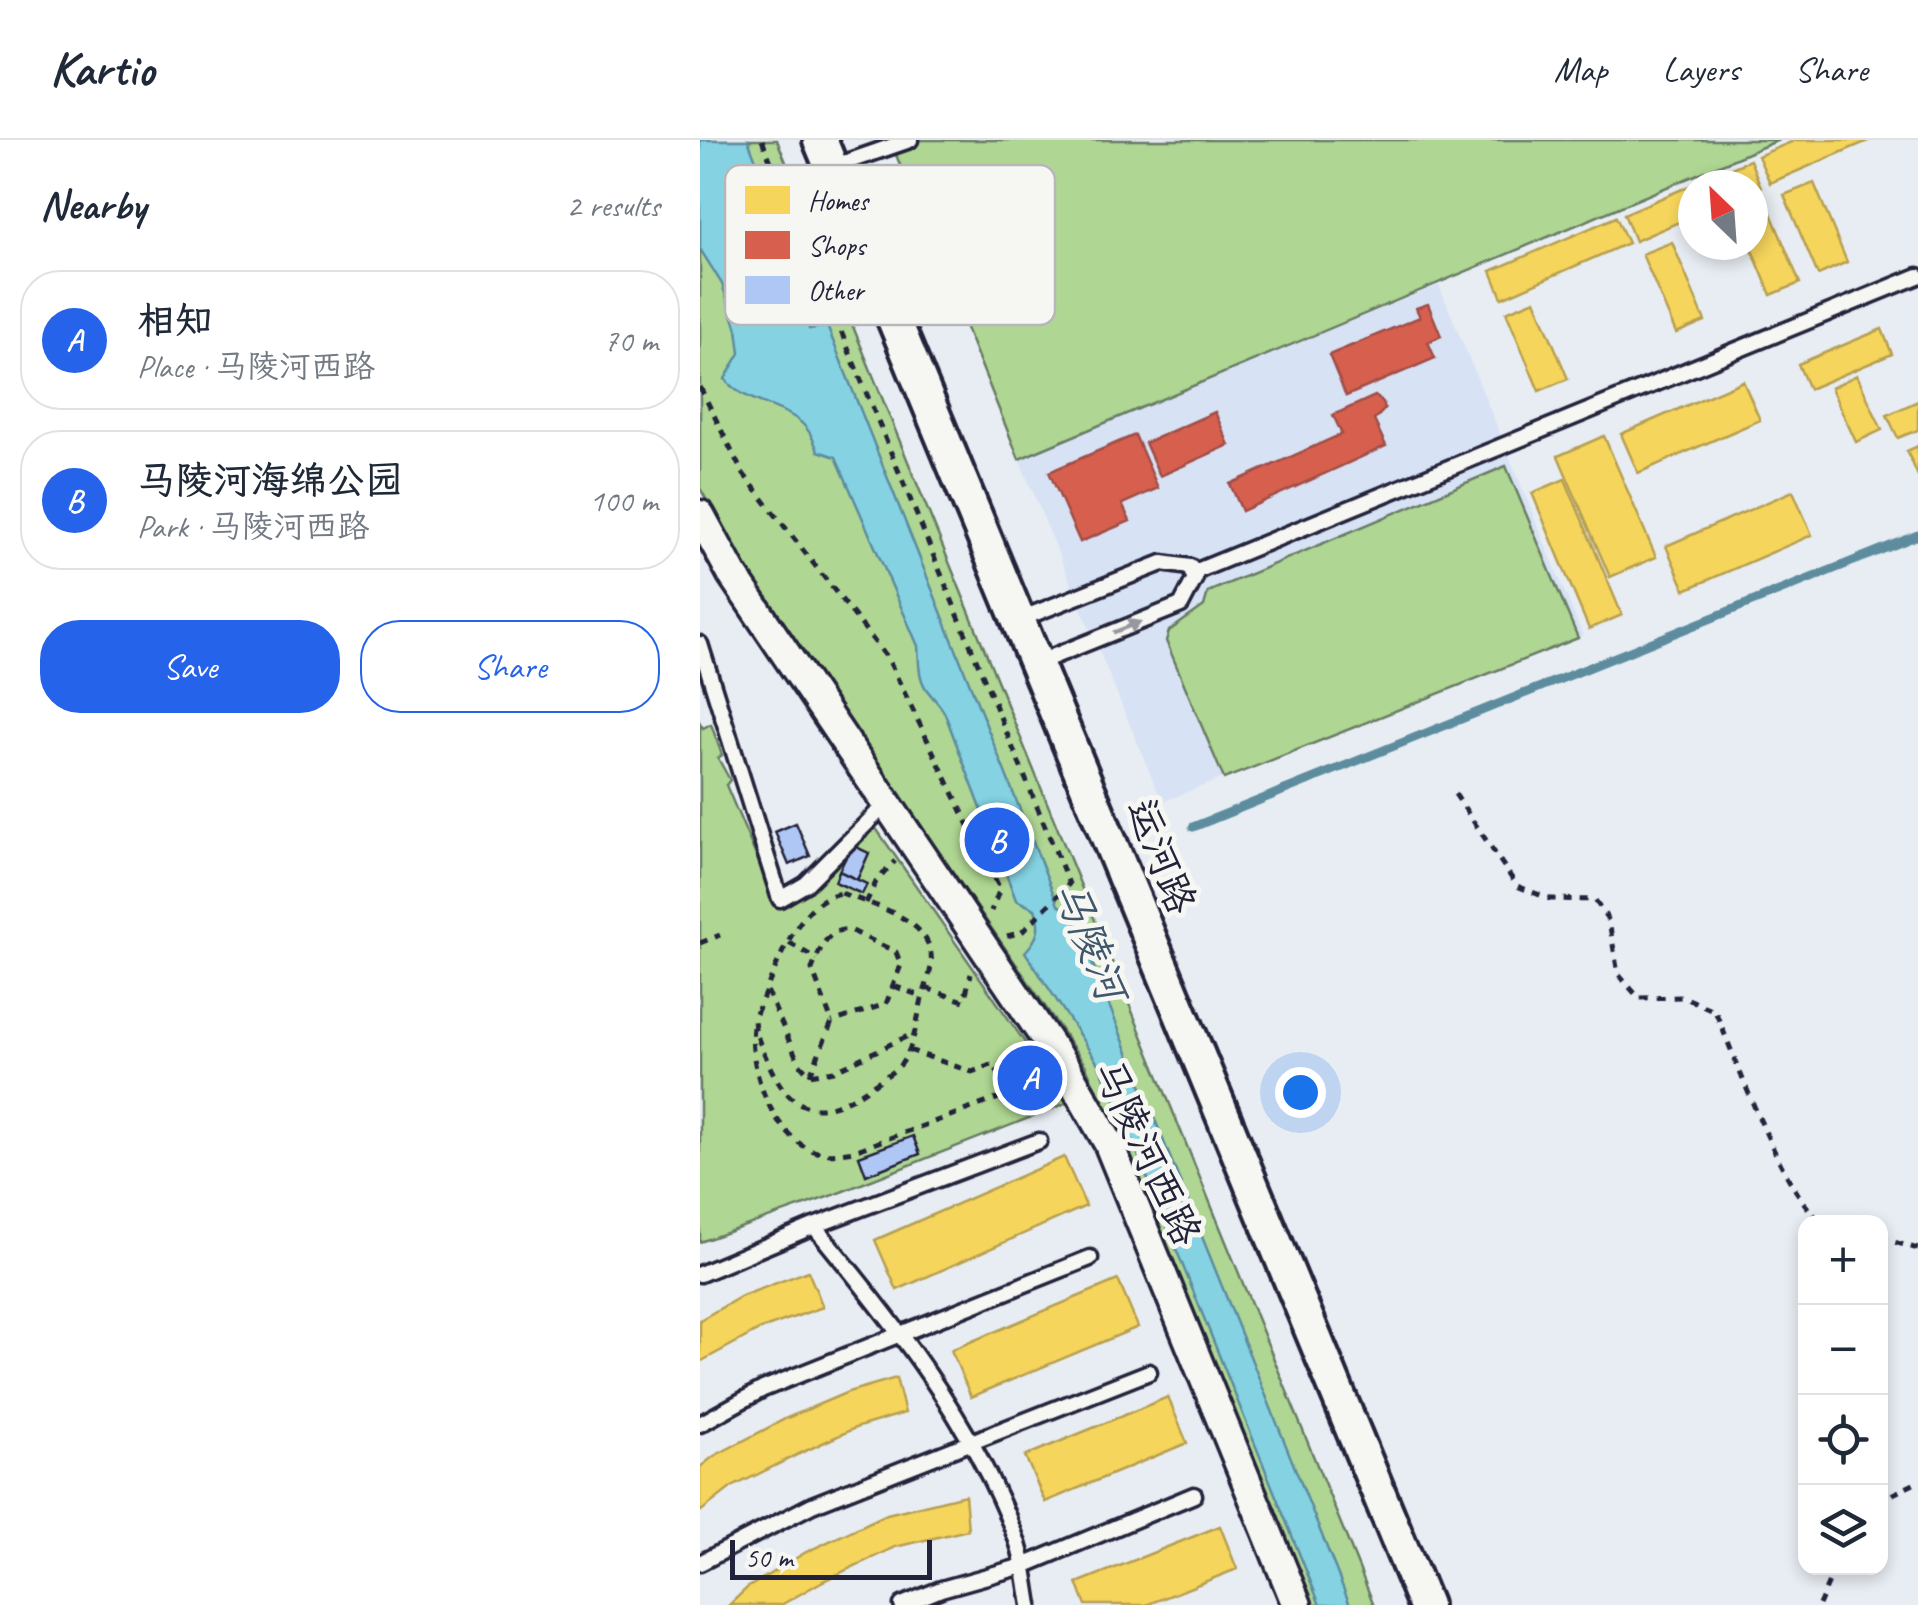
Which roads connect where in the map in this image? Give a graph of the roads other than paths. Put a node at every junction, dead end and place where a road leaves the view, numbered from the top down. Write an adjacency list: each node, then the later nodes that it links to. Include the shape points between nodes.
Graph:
1 (910, 140): 2 (lane)
2 (826, 154)
3 (1918, 276): 6 (lane)
4 (896, 325): 7 (street, 运河路)
5 (700, 516): 10 (street, 马陵河西路)
6 (1192, 573): 7 (lane, via 1162,562); 9 (lane, one-way to 6, via 1181,604)
7 (1018, 620): 9 (street, 运河路)
8 (700, 644): 10 (lane, via 780,898 806,884)
9 (1036, 663): 25 (street, 运河路)
10 (886, 804): 24 (street, 马陵河西路, via 1108,1142)
11 (1039, 1141): 12 (lane)
12 (814, 1226): 14 (lane); 15 (lane)
13 (1090, 1258): 15 (lane)
14 (700, 1274)
15 (901, 1333): 17 (lane, via 763,1389); 18 (lane)
16 (1148, 1372): 18 (lane)
17 (700, 1424)
18 (974, 1442): 20 (lane, via 812,1505); 21 (lane, via 1018,1541)
19 (1194, 1495): 21 (lane)
20 (700, 1564)
21 (1022, 1566): 22 (lane); 23 (lane)
22 (902, 1605)
23 (1030, 1605)
24 (1296, 1605)
25 (1425, 1605)

